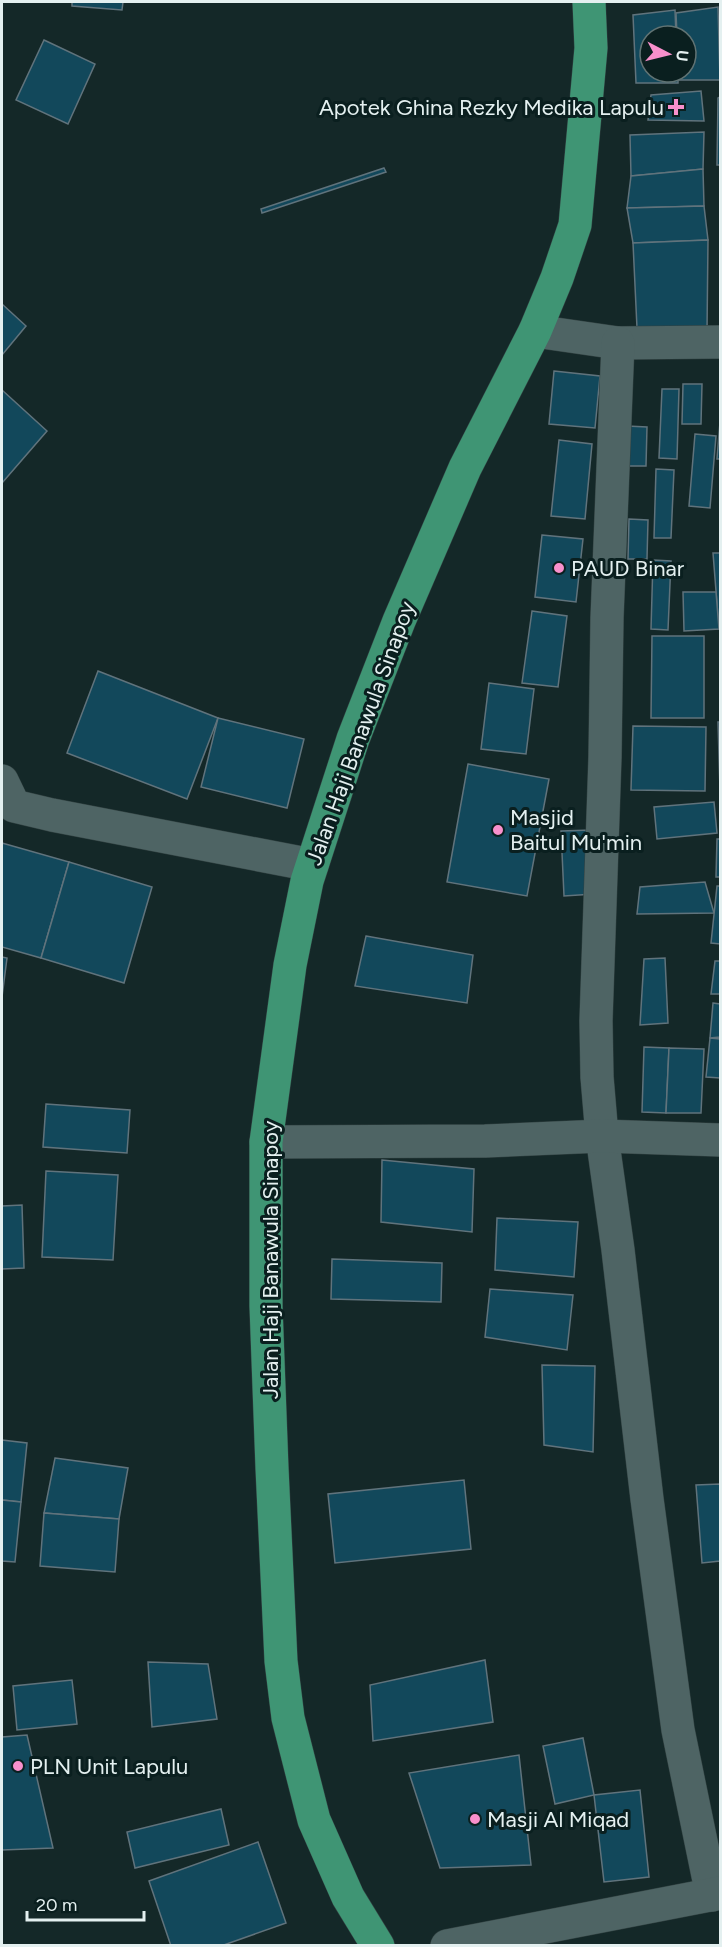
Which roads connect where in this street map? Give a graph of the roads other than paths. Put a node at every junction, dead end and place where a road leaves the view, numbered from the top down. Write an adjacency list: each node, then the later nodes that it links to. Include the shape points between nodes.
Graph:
1 (589, 2): 2 (highway, Jalan Haji Banawula Sinapoy, via 591,48 575,225)
2 (535, 332): 4 (street); 6 (highway, Jalan Haji Banawula Sinapoy, via 465,468 399,621 353,740)
3 (720, 342): 4 (street)
4 (618, 343): 7 (street, via 596,1021)
5 (2, 780): 6 (street, via 14,806)
6 (312, 865): 9 (highway, Jalan Haji Banawula Sinapoy, via 290,964)
7 (602, 1136): 8 (street); 9 (street); 10 (street, via 678,1730)
8 (720, 1140)
9 (266, 1142): 11 (highway, Jalan Haji Banawula Sinapoy, via 266,1306 281,1661 288,1718 314,1820 348,1897)
10 (716, 1894): 12 (street)
11 (378, 1946)
12 (447, 1946)

